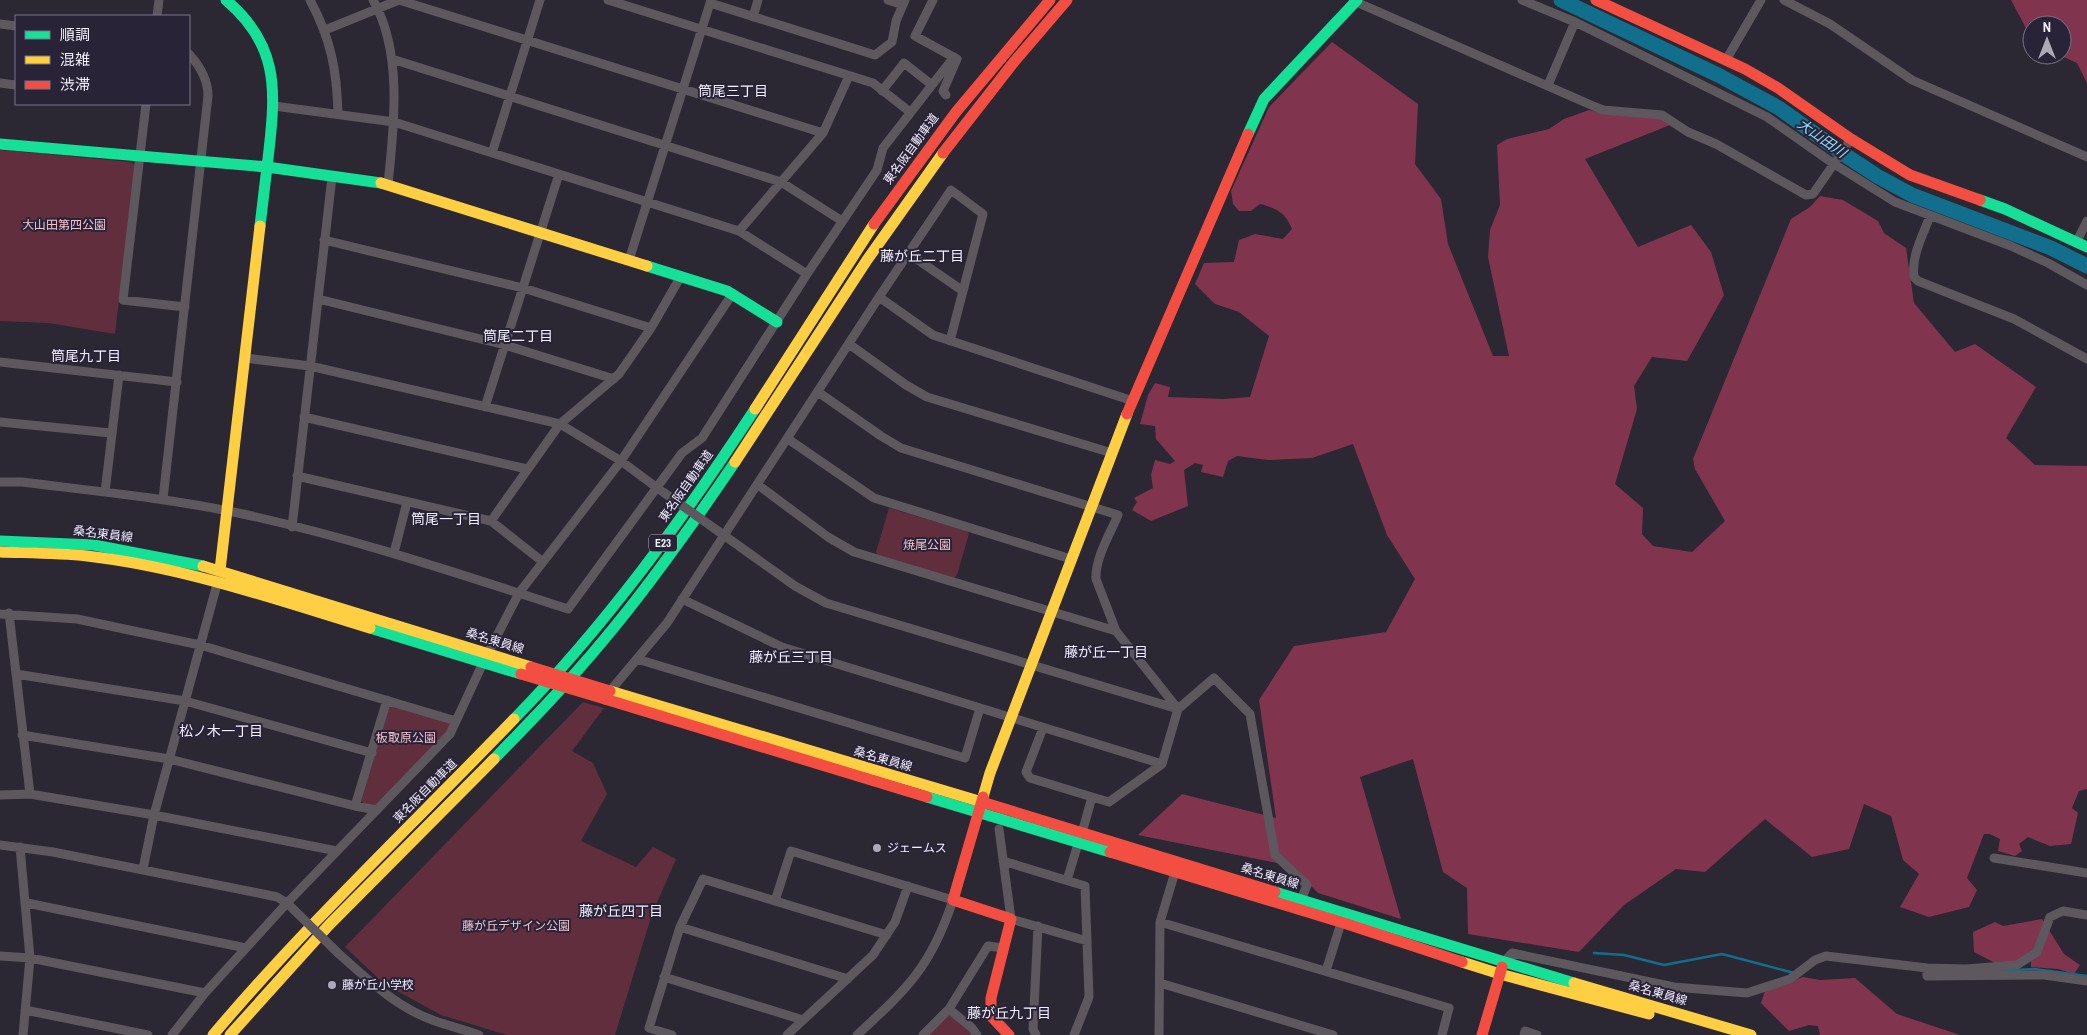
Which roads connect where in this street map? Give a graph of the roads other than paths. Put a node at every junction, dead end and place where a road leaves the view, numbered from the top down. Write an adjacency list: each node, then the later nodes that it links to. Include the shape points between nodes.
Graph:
1 (159, 0): 21 (street)
2 (226, 0): 44 (main road, via 248,22 261,43 273,79)
3 (310, 0): 27 (street)
4 (399, 0): 20 (street); 29 (street)
5 (540, 0): 29 (street)
6 (608, 0): 28 (street)
7 (758, 0): 22 (street)
8 (888, 0): 19 (street)
9 (933, 0): 31 (street, via 915,36)
10 (1043, 0): 26 (main road)
11 (1050, 0): 26 (main road, 東名阪自動車道 / E23)
12 (1067, 0): 199 (main road, E23, via 1006,70 912,194 707,505 636,601 525,727 328,925)
13 (1522, 0): 23 (street)
14 (1596, 0): 33 (main road)
15 (1761, 0): 33 (street)
16 (1784, 0): 54 (street, via 1830,24 1912,80)
17 (1354, 1): 38 (street); 94 (main road, via 1264,99)
18 (711, 2): 22 (street); 28 (street)
19 (904, 2): 22 (street, via 892,42 875,55)
20 (376, 4): 27 (street); 32 (street)
21 (157, 15)
22 (753, 17)
23 (1575, 22): 38 (street); 56 (street, via 1767,117)
24 (0, 24): 25 (street)
25 (15, 26)
26 (1027, 26): 198 (main road, 東名阪自動車道 / E23, via 962,103 902,185 702,490 626,594 515,720 319,917)
27 (325, 30): 46 (street, via 335,68)
28 (702, 30): 34 (street); 39 (street)
29 (528, 41): 39 (street); 42 (street)
30 (190, 55): 55 (street, via 200,67 208,88)
31 (954, 57): 37 (street); 41 (street, via 957,59 943,90)
32 (392, 60): 42 (street); 47 (street)
33 (1726, 60): 49 (main road, via 1778,88)
34 (849, 76): 40 (street, via 873,83); 48 (street)
35 (0, 83): 36 (street)
36 (15, 84)
37 (932, 85): 40 (street, via 904,63); 45 (street)
38 (1548, 86): 56 (street, via 1603,110 1662,115 1806,196 1813,194)
39 (683, 89): 48 (street); 51 (street)
40 (882, 91): 45 (street)
41 (946, 95)
42 (509, 97): 51 (street); 52 (street)
43 (146, 105): 53 (street)
44 (274, 106): 46 (street); 57 (main road)
45 (910, 112): 64 (street, via 883,148 877,170)
46 (338, 114): 47 (street)
47 (394, 122): 52 (street); 61 (street)
48 (823, 133): 60 (street)
49 (1851, 139): 56 (street); 69 (main road, via 1910,175 2005,209)
50 (0, 144): 53 (main road)
51 (665, 145): 60 (street); 62 (street)
52 (492, 153): 58 (street)
53 (140, 156): 55 (main road); 80 (street, via 123,300)
54 (2087, 157)
55 (202, 162): 57 (main road); 80 (street)
56 (1834, 164): 63 (street, via 1882,195)
57 (267, 167): 59 (main road); 86 (main road)
58 (559, 174): 62 (street); 67 (street)
59 (332, 177): 61 (main road); 68 (street)
60 (781, 182): 64 (street); 66 (street)
61 (388, 184): 67 (main road)
62 (647, 202): 66 (street); 71 (street)
63 (1930, 216): 74 (street, via 2048,262); 87 (street, via 1918,248 1914,277 2014,319)
64 (842, 221): 72 (street)
65 (2087, 221): 69 (street)
66 (739, 231): 72 (street)
67 (540, 232): 71 (main road); 75 (street)
68 (324, 240): 75 (street); 79 (street)
69 (2082, 244)
70 (908, 253): 76 (street); 76 (street, via 951,190 983,214); 78 (street)
71 (629, 260): 73 (main road)
72 (807, 274): 81 (street)
73 (681, 276): 77 (main road); 82 (street)
74 (2087, 285)
75 (523, 288): 82 (street); 85 (street)
76 (963, 291): 83 (street)
77 (732, 293): 81 (main road); 102 (street)
78 (879, 297): 83 (street, via 933,335); 84 (street)
79 (318, 299): 85 (street); 89 (street)
80 (185, 307): 92 (street)
81 (777, 322): 107 (street, via 702,438 682,453)
82 (651, 328): 91 (street)
83 (950, 341): 94 (street)
84 (848, 344): 93 (street); 101 (street, via 926,397)
85 (505, 345): 91 (street); 95 (street)
86 (245, 358): 89 (street); 112 (main road)
87 (2087, 360)
88 (0, 362): 90 (street)
89 (310, 366): 95 (street); 96 (street)
90 (119, 375): 92 (street); 99 (street)
91 (614, 379): 98 (street)
92 (177, 382): 109 (street)
93 (818, 392): 100 (street); 111 (street, via 901,448)
94 (1133, 400): 101 (main road)
95 (485, 407): 98 (street)
96 (304, 417): 103 (street); 104 (street)
97 (0, 422): 99 (street)
98 (560, 424): 102 (street); 103 (street)
99 (111, 433): 108 (street)
100 (788, 439): 106 (street); 119 (street, via 874,498)
101 (1112, 453): 111 (main road)
102 (621, 462): 107 (street); 120 (street)
103 (527, 469): 113 (street)
104 (297, 476): 110 (street); 114 (street)
105 (0, 482): 108 (street)
106 (758, 486): 115 (street); 125 (street, via 854,552)
107 (660, 490): 115 (street, bridge); 123 (street, via 568,609)
108 (105, 492): 109 (street)
109 (163, 499): 112 (street)
110 (407, 502): 113 (street); 118 (street)
111 (1091, 507): 119 (main road); 127 (street, via 1118,515 1096,573)
112 (227, 511): 114 (street); 121 (main road)
113 (491, 521): 120 (street)
114 (292, 527): 118 (street)
115 (721, 533): 124 (street); 131 (street, via 795,586 826,603)
116 (0, 541): 121 (main road, 桑名東員線, via 94,545)
117 (0, 552): 122 (main road, 桑名東員線, via 88,556)
118 (394, 553): 123 (street)
119 (1071, 559): 125 (main road)
120 (543, 562): 123 (street)
121 (220, 570): 122 (street); 129 (main road, 桑名東員線)
122 (218, 582): 128 (street); 129 (main road, 桑名東員線)
123 (519, 593): 129 (street)
124 (682, 599): 130 (street); 136 (street, via 782,647)
125 (1050, 612): 127 (street); 131 (main road)
126 (5, 613): 128 (street, via 77,619); 132 (street)
127 (1116, 632): 137 (street)
128 (200, 644): 134 (street); 135 (street)
129 (486, 658): 133 (main road, 桑名東員線, bridge, via 531,667); 133 (main road, 桑名東員線, bridge, via 521,674); 139 (street)
130 (637, 659): 133 (street); 136 (street, via 965,758)
131 (1030, 665): 137 (street); 138 (main road)
132 (16, 674): 135 (street); 141 (street)
133 (608, 695): 149 (main road, 桑名東員線); 149 (main road, 桑名東員線, via 884,774)
134 (387, 700): 139 (street); 142 (street)
135 (185, 701): 142 (street); 143 (street)
136 (980, 708): 138 (street)
137 (1178, 709): 144 (street); 165 (street, via 1214,678 1250,714 1275,855 1306,885)
138 (1010, 718): 140 (street); 149 (main road)
139 (456, 721): 150 (street, via 450,734)
140 (1043, 728): 144 (street); 147 (street, via 1026,772 1030,778)
141 (22, 735): 143 (street); 145 (street)
142 (372, 753): 148 (street)
143 (169, 758): 148 (street); 151 (street)
144 (1162, 764): 147 (street, via 1109,802)
145 (30, 794): 146 (street); 151 (street)
146 (0, 795)
147 (1092, 797): 153 (street)
148 (355, 806): 150 (street)
149 (980, 807): 153 (main road, 桑名東員線); 164 (main road)
150 (377, 810): 156 (street)
151 (154, 815): 156 (street); 159 (street)
152 (999, 829): 158 (street)
153 (1080, 839): 160 (main road, 桑名東員線); 162 (street); 165 (main road, 桑名東員線)
154 (0, 845): 155 (street)
155 (20, 847): 159 (street); 168 (street)
156 (337, 851): 167 (street)
157 (1994, 858): 161 (street)
158 (1003, 861): 162 (street); 170 (street)
159 (143, 869): 167 (street, via 278,897)
160 (1175, 872): 171 (street); 172 (main road, 桑名東員線)
161 (2087, 874)
162 (1067, 880): 177 (street, via 1085,886)
163 (908, 886): 164 (street); 166 (street, via 791,851); 175 (street)
164 (953, 900): 170 (main road); 203 (street, via 939,938 922,968 902,993)
165 (1301, 900): 176 (main road, 桑名東員線)
166 (776, 901): 174 (street, via 703,879); 175 (street)
167 (287, 902): 178 (street); 200 (street, bridge, via 370,982 405,1006 435,1021)
168 (27, 903): 178 (street); 181 (street)
169 (2087, 915): 184 (street, via 2064,911 2050,917 2037,952 2017,965)
170 (1011, 919): 173 (street); 179 (main road)
171 (1160, 922): 183 (street); 189 (street)
172 (1341, 923): 183 (street); 185 (main road, 桑名東員線)
173 (1038, 926): 177 (street); 207 (street, via 1033,1029)
174 (680, 927): 186 (street); 187 (street)
175 (887, 935): 187 (street, via 873,955)
176 (1428, 938): 182 (main road, 桑名東員線); 185 (main road, via 1438,946 1496,963 1501,968)
177 (1087, 941): 208 (street, via 1089,997)
178 (246, 948): 190 (street)
179 (1003, 948): 192 (street, via 988,946); 206 (main road, via 991,998 991,1016)
180 (0, 956): 181 (street)
181 (30, 958): 190 (street); 193 (street)
182 (1504, 962): 184 (street, via 1512,953 1674,987 1747,993 1790,979 1815,960 1826,956); 185 (main road); 191 (main road, via 1508,970); 216 (main road, 桑名東員線)
183 (1326, 971): 211 (street, via 1449,1008)
184 (1927, 972): 188 (street, via 2044,975)
185 (1500, 974): 191 (main road, 桑名東員線); 212 (main road)
186 (664, 977): 194 (street); 201 (street, via 649,1028)
187 (848, 978): 194 (street)
188 (2087, 981)
189 (1160, 983): 209 (street); 210 (street)
190 (205, 993): 197 (street)
191 (1603, 1001): 215 (main road, 桑名東員線)
192 (949, 1009): 204 (street); 205 (street)
193 (25, 1010): 195 (street); 196 (street)
194 (803, 1020): 202 (street)
195 (23, 1035)
196 (148, 1035)
197 (172, 1035)
198 (212, 1035)
199 (230, 1035)
200 (479, 1035)
201 (672, 1035)
202 (787, 1035)
203 (857, 1035)
204 (923, 1035)
205 (977, 1035)
206 (1009, 1035)
207 (1036, 1035)
208 (1074, 1035)
209 (1159, 1035)
210 (1333, 1035)
211 (1442, 1035)
212 (1482, 1035)
213 (1524, 1035): 214 (street, via 1525,1032)
214 (1537, 1035)
215 (1720, 1035)
216 (1752, 1035)

